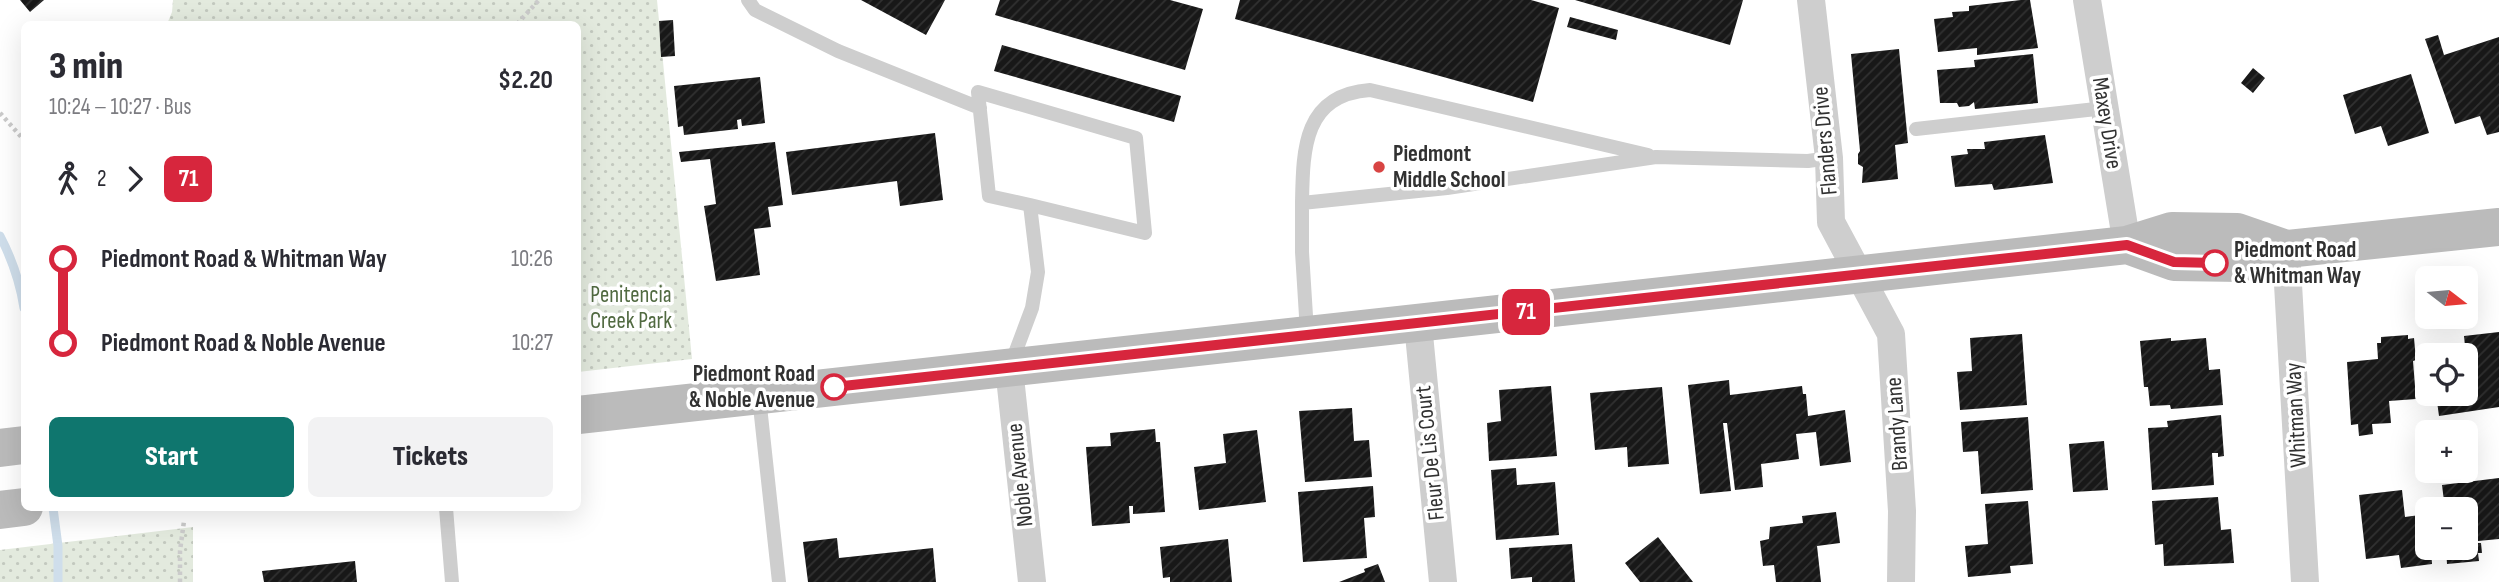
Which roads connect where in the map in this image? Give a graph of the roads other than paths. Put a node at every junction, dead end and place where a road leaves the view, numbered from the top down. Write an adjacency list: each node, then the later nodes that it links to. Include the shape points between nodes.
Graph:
1 (748, 0): 4 (lane, via 755,10 838,51)
2 (1811, 0): 8 (street, Flanders Drive)
3 (2087, 0): 5 (street, Maxey Drive)
4 (980, 108): 10 (lane, via 989,196); 10 (lane, via 978,92 1136,138 1144,233)
5 (2105, 108): 6 (lane); 12 (street, Maxey Drive)
6 (1916, 129)
7 (1656, 157): 8 (lane); 9 (lane, via 1447,188); 9 (lane, via 1370,90 1355,91 1332,100 1310,126 1303,156)
8 (1829, 158): 14 (street, Flanders Drive, via 1831,222)
9 (1302, 203): 16 (lane)
10 (1030, 205): 17 (lane, via 1038,272 1032,308)
11 (2499, 227): 13 (main road)
12 (2127, 245): 13 (main road, via 2172,231 2238,232); 14 (main road)
13 (2286, 249): 28 (street, Whitman Way)
14 (1858, 275): 15 (main road); 27 (street, Brandy Lane, via 1891,334 1902,510)
15 (1418, 324): 16 (main road); 26 (street, Fleur De Lis Court)
16 (1308, 335): 17 (main road)
17 (1009, 368): 18 (main road); 25 (street, Noble Avenue)
18 (759, 395): 19 (main road); 24 (lane)
19 (581, 415)
20 (21, 445): 21 (main road)
21 (0, 448)
22 (446, 511): 23 (lane)
23 (453, 582)
24 (779, 582)
25 (1032, 582)
26 (1443, 582)
27 (1900, 582)
28 (2305, 582)

